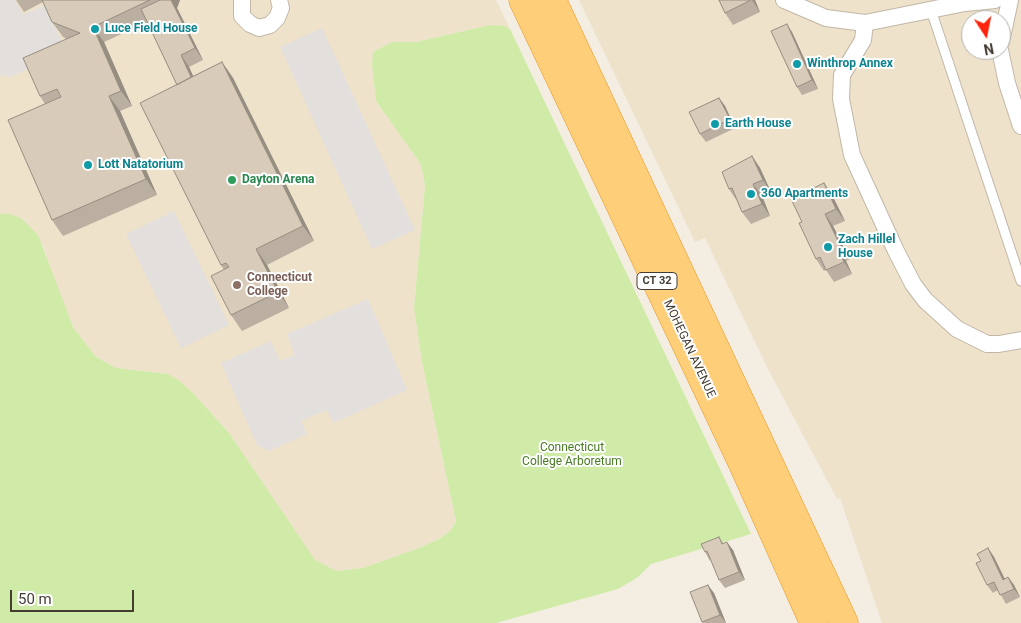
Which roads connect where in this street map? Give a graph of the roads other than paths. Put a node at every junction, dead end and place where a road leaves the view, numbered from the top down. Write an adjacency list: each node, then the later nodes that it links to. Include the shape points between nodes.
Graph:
1 (242, 0): 2 (street, via 241,10 246,21 260,28 278,18)
2 (279, 0)
3 (523, 0): 13 (highway, MOHEGAN AVENUE / CT 32, via 738,453)
4 (552, 0): 13 (highway, MOHEGAN AVENUE / CT 32)
5 (784, 0): 8 (street, via 840,22)
6 (995, 0): 7 (street)
7 (931, 10): 8 (street); 11 (lane)
8 (865, 23): 12 (street, via 863,40 842,74 841,99 852,155 896,251 925,300 956,329 987,344)
9 (1003, 60): 10 (street)
10 (1021, 126)
11 (1021, 281)
12 (1021, 340)
13 (798, 558): 14 (highway, CT 32); 15 (highway, CT 32)
14 (814, 623)
15 (844, 623)

